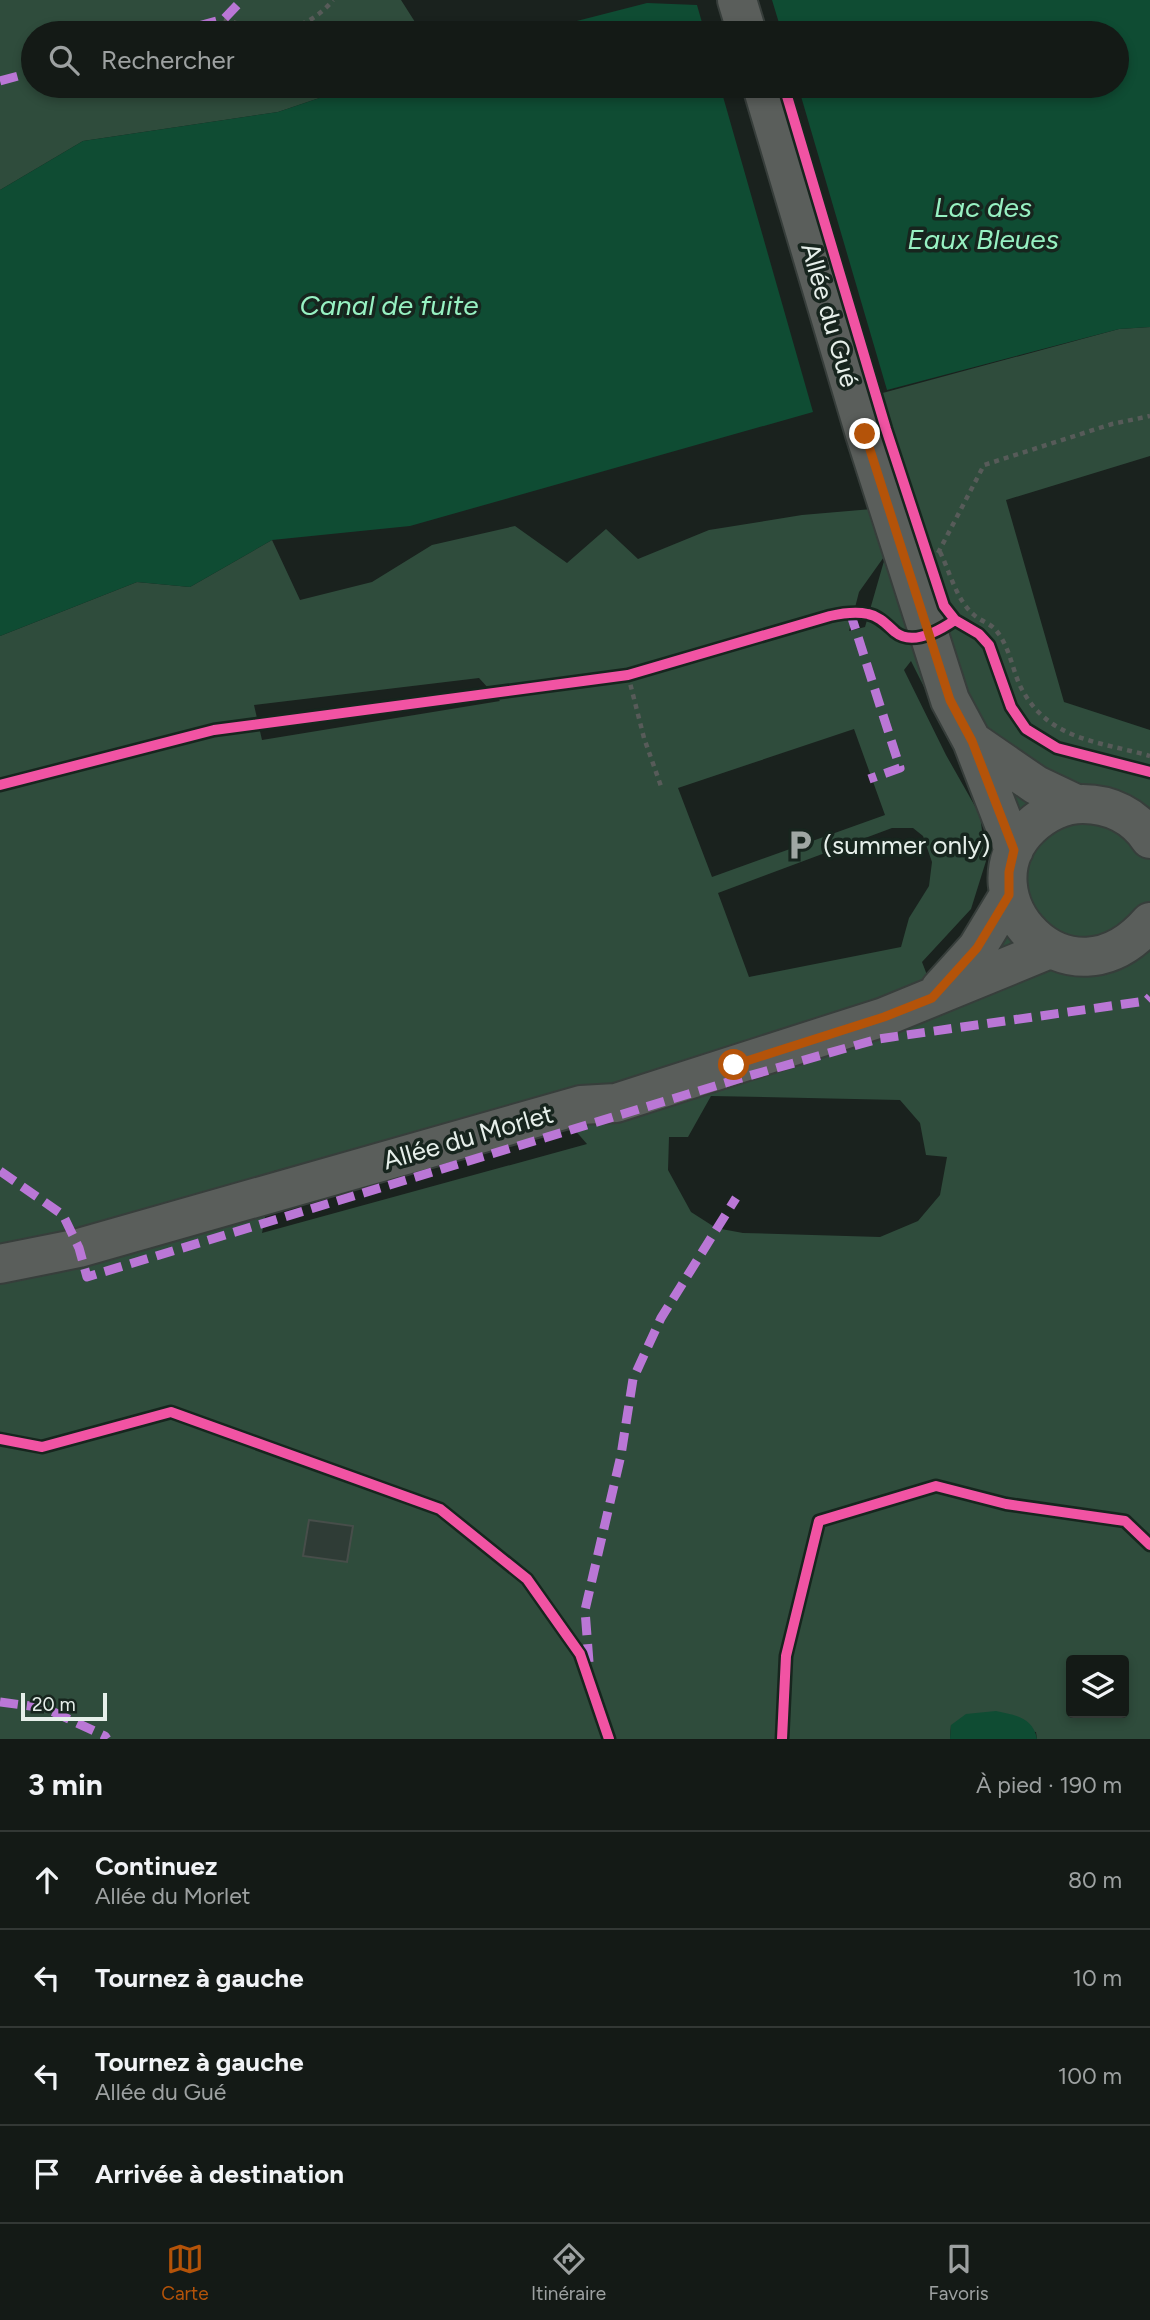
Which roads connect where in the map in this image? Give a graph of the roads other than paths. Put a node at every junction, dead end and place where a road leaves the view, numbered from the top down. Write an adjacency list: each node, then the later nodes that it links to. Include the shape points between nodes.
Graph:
1 (737, 0): 2 (street)
2 (743, 21)
3 (766, 98): 4 (street, Allée du Gué, via 922,614 950,700)
4 (972, 741): 5 (street, Allée du Gué, via 1036,785); 7 (street, Allée du Gué)
5 (1076, 804): 6 (street, via 1114,808); 7 (street, via 1039,819)
6 (1150, 839)
7 (1014, 850): 8 (street)
8 (1009, 895): 10 (street, via 1024,927); 12 (street, Allée du Morlet, via 977,948)
9 (1150, 922): 11 (street, via 1136,938)
10 (1051, 949): 11 (street, via 1084,957); 12 (street, Allée du Morlet)
11 (1134, 957)
12 (932, 998): 13 (street, Allée du Morlet, via 616,1103 582,1105 79,1248)
13 (0, 1264)

